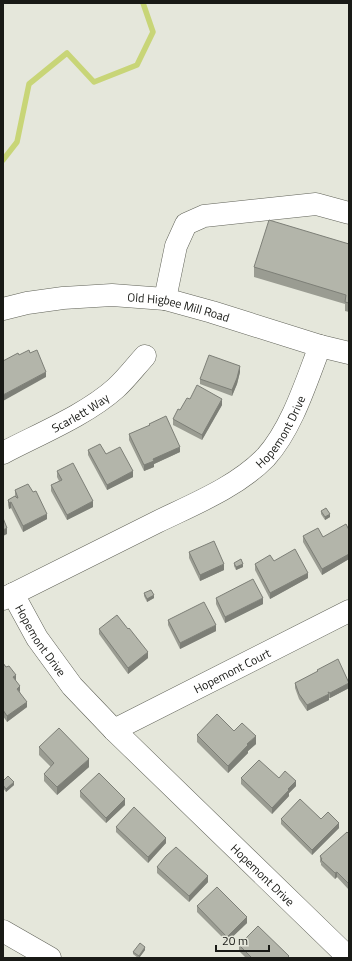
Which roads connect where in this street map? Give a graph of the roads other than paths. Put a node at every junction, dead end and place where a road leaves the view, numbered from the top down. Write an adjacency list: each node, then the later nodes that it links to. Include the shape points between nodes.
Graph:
1 (349, 214): 2 (street, via 316,204 204,216 186,224 176,246)
2 (165, 299): 3 (street, Old Higbee Mill Road, via 112,294 63,298); 4 (street, Old Higbee Mill Road)
3 (3, 309)
4 (320, 346): 5 (street, Old Higbee Mill Road); 8 (street, Hopemont Drive, via 291,418 267,456 252,470 191,506)
5 (349, 353)
6 (145, 356): 7 (street, Scarlett Way, via 116,388 95,404)
7 (3, 452)
8 (8, 597): 10 (street, Hopemont Drive, via 72,686)
9 (349, 611): 10 (street, Hopemont Court)
10 (114, 730): 13 (street, Hopemont Drive)
11 (3, 931): 12 (street)
12 (50, 958)
13 (349, 958)

